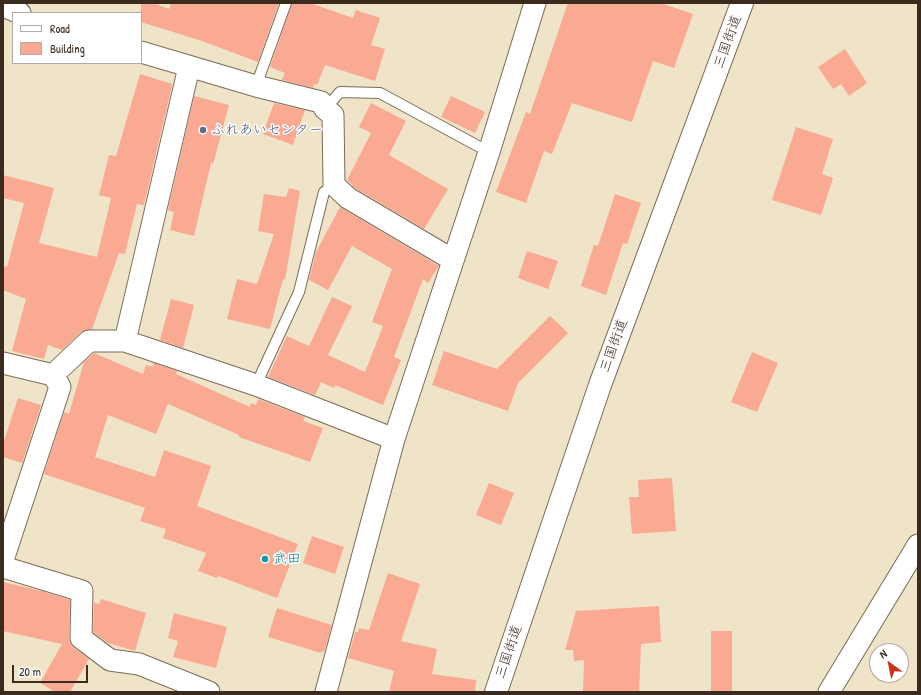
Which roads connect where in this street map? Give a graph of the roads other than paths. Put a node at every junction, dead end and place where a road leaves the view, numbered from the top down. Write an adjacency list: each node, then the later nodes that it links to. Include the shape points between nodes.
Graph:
1 (286, 3): 8 (lane)
2 (536, 3): 10 (street)
3 (742, 3): 23 (highway, 三国街道, via 600,385)
4 (3, 6): 5 (street)
5 (18, 12)
6 (142, 52): 7 (street)
7 (189, 67): 8 (street); 13 (street)
8 (256, 86): 9 (street, via 321,102)
9 (325, 109): 10 (lane, via 340,92 380,93); 11 (street, via 333,115)
10 (489, 152): 12 (street)
11 (334, 185): 12 (street, via 348,198); 16 (lane, via 324,192 299,292)
12 (453, 260): 17 (street)
13 (124, 341): 15 (street, via 89,341); 16 (street)
14 (3, 362): 15 (street)
15 (53, 375): 19 (street, via 60,387)
16 (256, 385): 17 (street)
17 (394, 439): 22 (street)
18 (918, 545): 24 (street)
19 (3, 560)
20 (3, 567): 21 (street, via 82,591 81,638 110,660 139,664)
21 (209, 692)
22 (326, 692)
23 (496, 692)
24 (829, 692)

